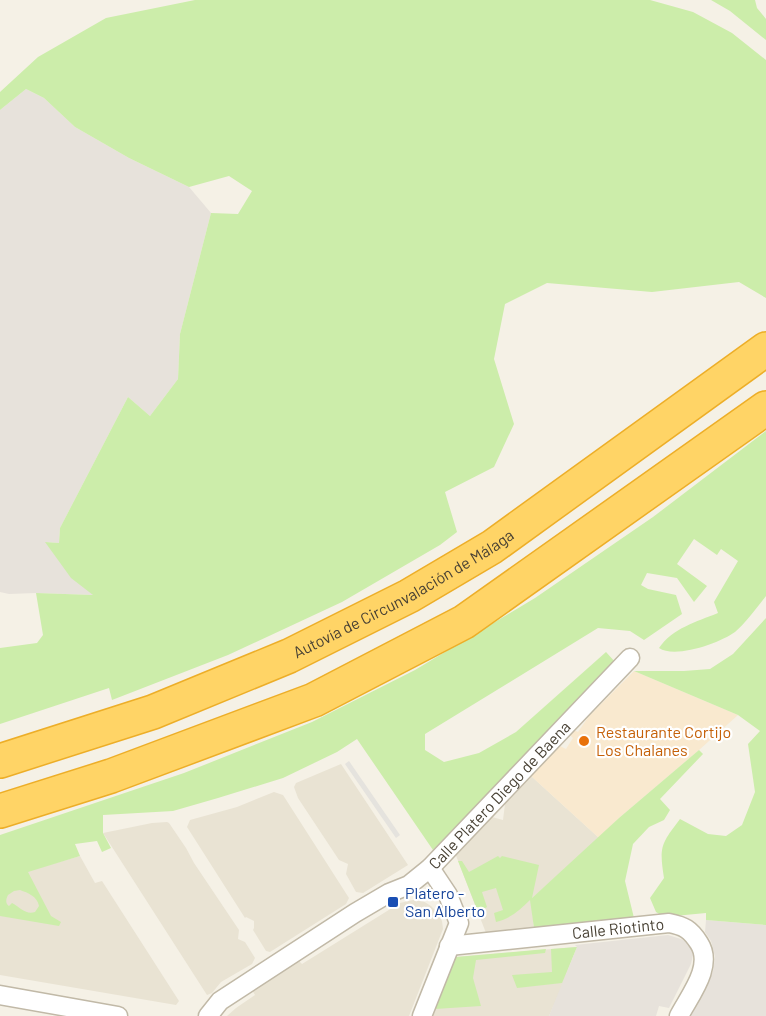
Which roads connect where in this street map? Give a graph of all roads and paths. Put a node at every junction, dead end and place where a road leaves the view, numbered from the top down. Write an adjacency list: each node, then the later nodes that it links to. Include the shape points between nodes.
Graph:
1 (766, 349): 4 (highway, Autovía de Circunvalación de Málaga, via 492,547 409,596 289,656 153,712)
2 (766, 408): 5 (highway, via 464,622 314,700 111,776)
3 (630, 658): 6 (street, Calle Platero Diego de Baena)
4 (0, 760)
5 (0, 811)
6 (430, 868): 7 (street, via 448,894 459,923); 10 (street, Calle Platero Diego de Baena, via 409,885 355,913 220,1001)
7 (449, 946): 11 (street); 12 (street, Calle Riotinto, via 669,923 682,926 693,933 704,961 701,975)
8 (0, 995): 9 (street)
9 (118, 1016)
10 (208, 1016)
11 (422, 1016)
12 (678, 1016)

